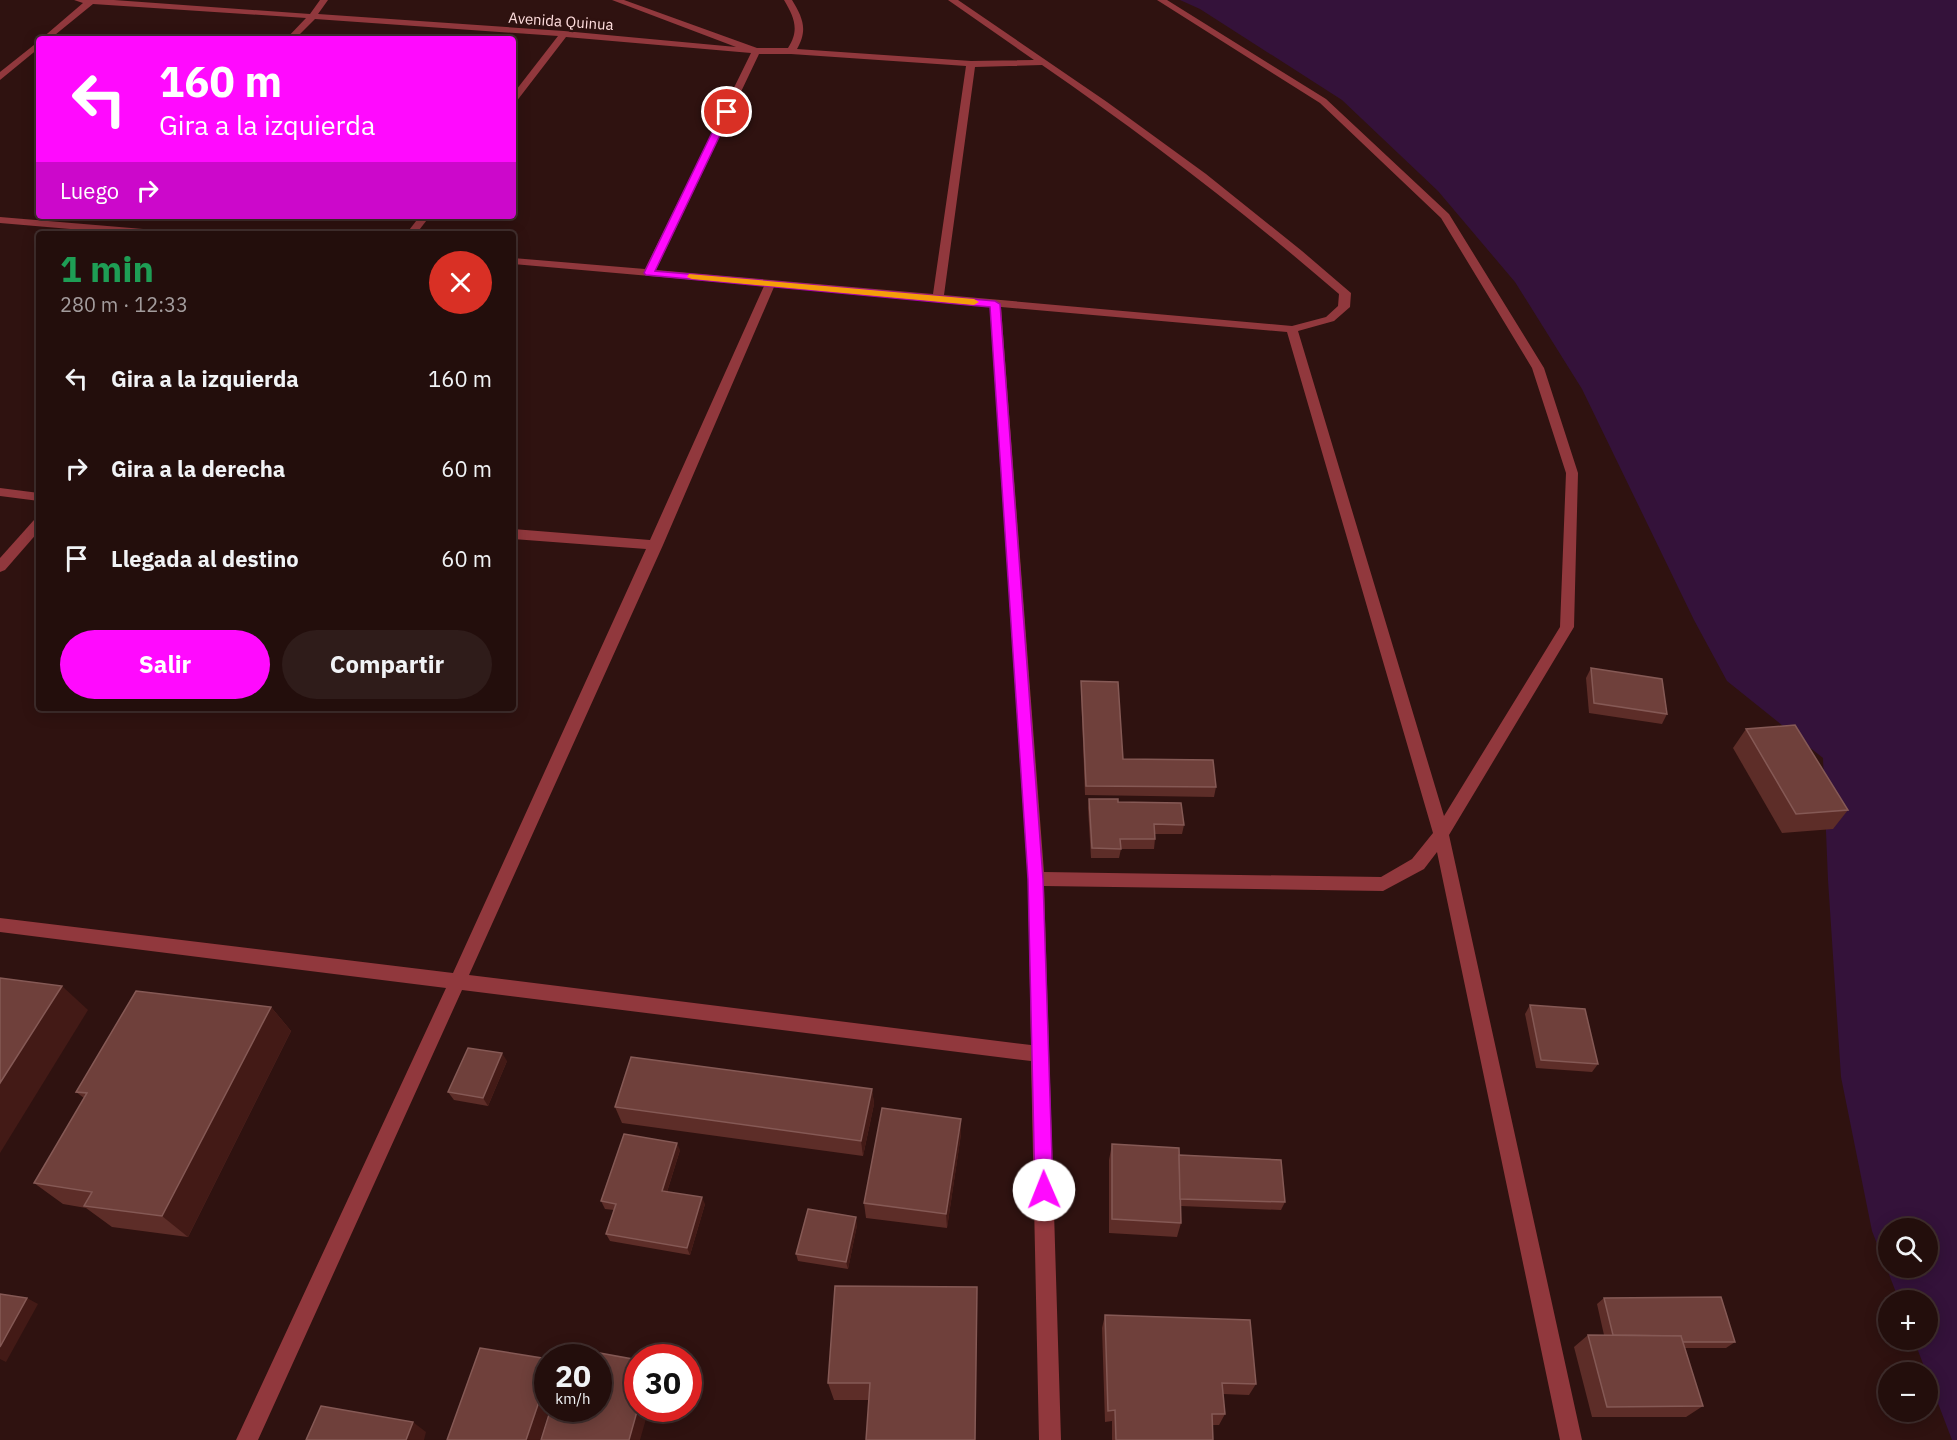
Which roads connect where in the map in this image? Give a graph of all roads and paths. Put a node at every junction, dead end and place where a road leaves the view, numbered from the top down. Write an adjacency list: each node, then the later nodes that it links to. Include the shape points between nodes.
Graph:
1 (78, 0): 2 (street, Avenida Quinua)
2 (91, 0): 8 (street, Avenida Quinua); 10 (street)
3 (324, 0): 8 (street)
4 (616, 0): 13 (street)
5 (788, 0): 14 (street, via 800,19 800,38)
6 (952, 0): 15 (street)
7 (1161, 0): 37 (street, via 1323,101 1445,216 1538,368 1572,473 1567,627)
8 (311, 18): 9 (street, Avenida Quinua); 11 (street)
9 (564, 34): 13 (street, Avenida Quinua); 18 (street)
10 (49, 36)
11 (293, 36)
12 (36, 47): 17 (street)
13 (756, 51): 14 (street, Avenida Quinua); 26 (street)
14 (791, 51): 16 (street, Avenida Quinua)
15 (1043, 62): 16 (street, Avenida Quinua); 30 (street, via 1184,161 1345,293 1344,307 1330,319)
16 (971, 64): 28 (street)
17 (0, 77)
18 (516, 96)
19 (111, 219): 22 (street)
20 (423, 219): 24 (street)
21 (0, 220): 22 (street)
22 (101, 229): 23 (street)
23 (127, 231)
24 (413, 231)
25 (516, 261): 26 (street)
26 (649, 273): 27 (street)
27 (771, 282): 28 (street); 35 (street)
28 (938, 298): 29 (street)
29 (995, 304): 30 (street); 38 (street)
30 (1292, 329): 37 (street)
31 (0, 492): 32 (street)
32 (36, 497)
33 (36, 526): 36 (street)
34 (516, 534): 35 (street)
35 (656, 545): 40 (street)
36 (0, 567)
37 (1440, 834): 38 (street, via 1418,864 1383,884); 44 (street)
38 (1036, 879): 41 (street)
39 (0, 925): 40 (street)
40 (458, 983): 41 (street); 42 (street)
41 (1040, 1054): 43 (street)
42 (247, 1440)
43 (1050, 1440)
44 (1572, 1440)

